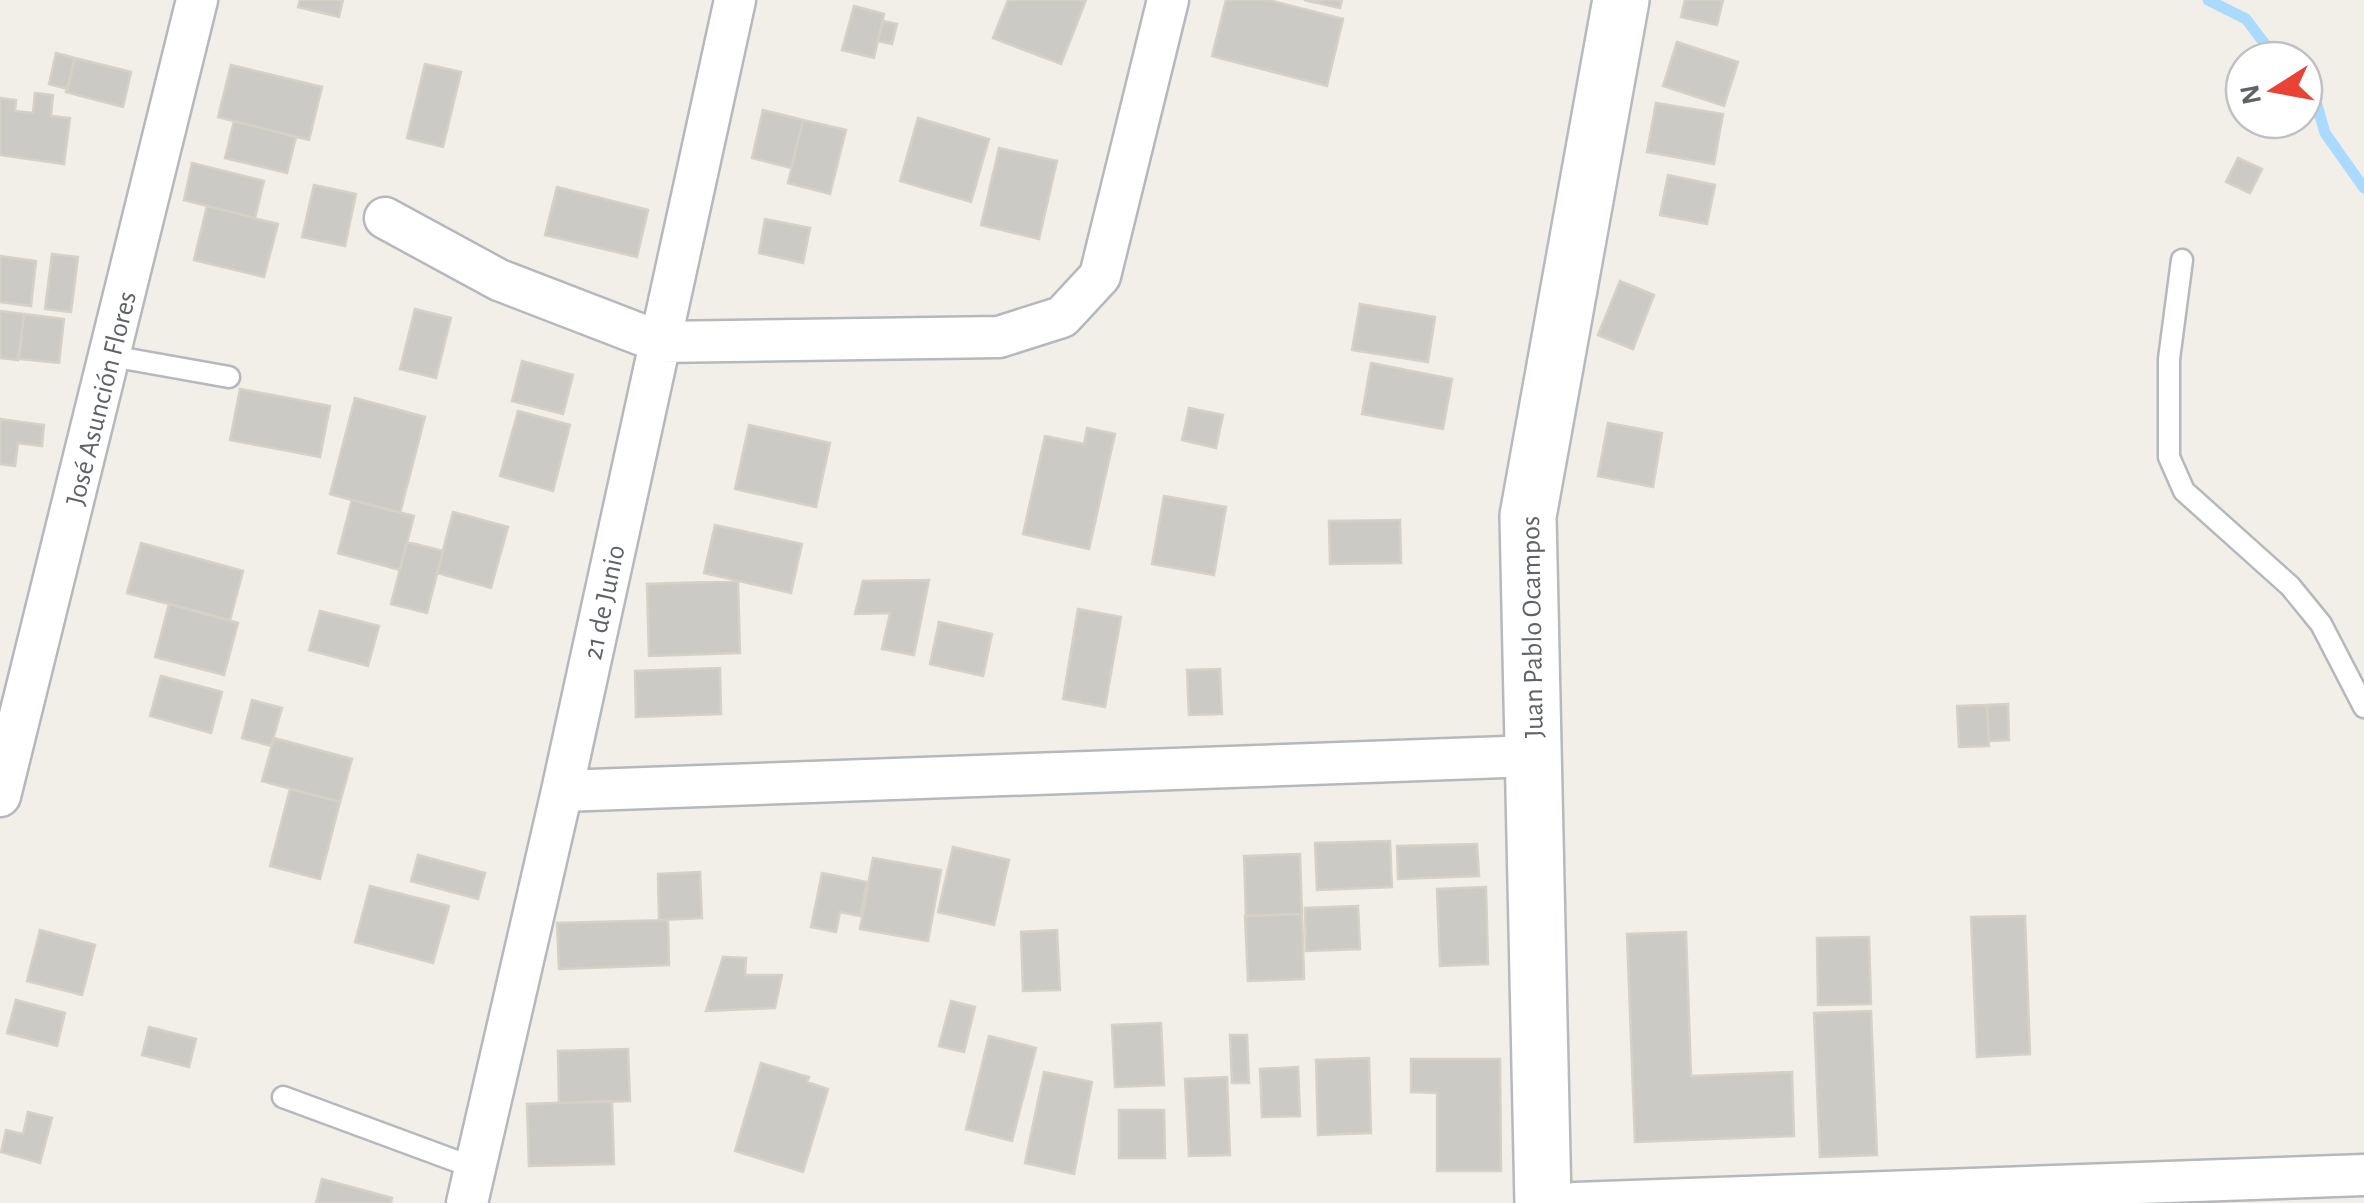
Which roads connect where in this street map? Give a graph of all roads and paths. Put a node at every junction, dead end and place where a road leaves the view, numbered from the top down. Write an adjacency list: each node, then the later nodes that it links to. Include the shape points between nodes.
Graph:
1 (197, 0): 8 (street, José Asunción Flores)
2 (735, 0): 7 (street, 21 de Junio)
3 (1168, 0): 7 (street, via 1100,276 1062,317 999,337)
4 (1621, 0): 11 (street, Juan Pablo Ocampos, via 1528,516)
5 (385, 218): 7 (street, via 499,280)
6 (2182, 260): 10 (lane, via 2169,358 2170,457 2184,491 2290,586 2321,624)
7 (660, 342): 12 (street, 21 de Junio)
8 (111, 356): 9 (lane); 13 (street, José Asunción Flores)
9 (229, 377)
10 (2364, 708)
11 (1533, 756): 12 (street); 17 (street, Juan Pablo Ocampos)
12 (562, 791): 16 (street, 21 de Junio)
13 (0, 796)
14 (284, 1097): 16 (lane)
15 (2364, 1175): 18 (street)
16 (471, 1186)
17 (1543, 1203)
18 (1574, 1203)

